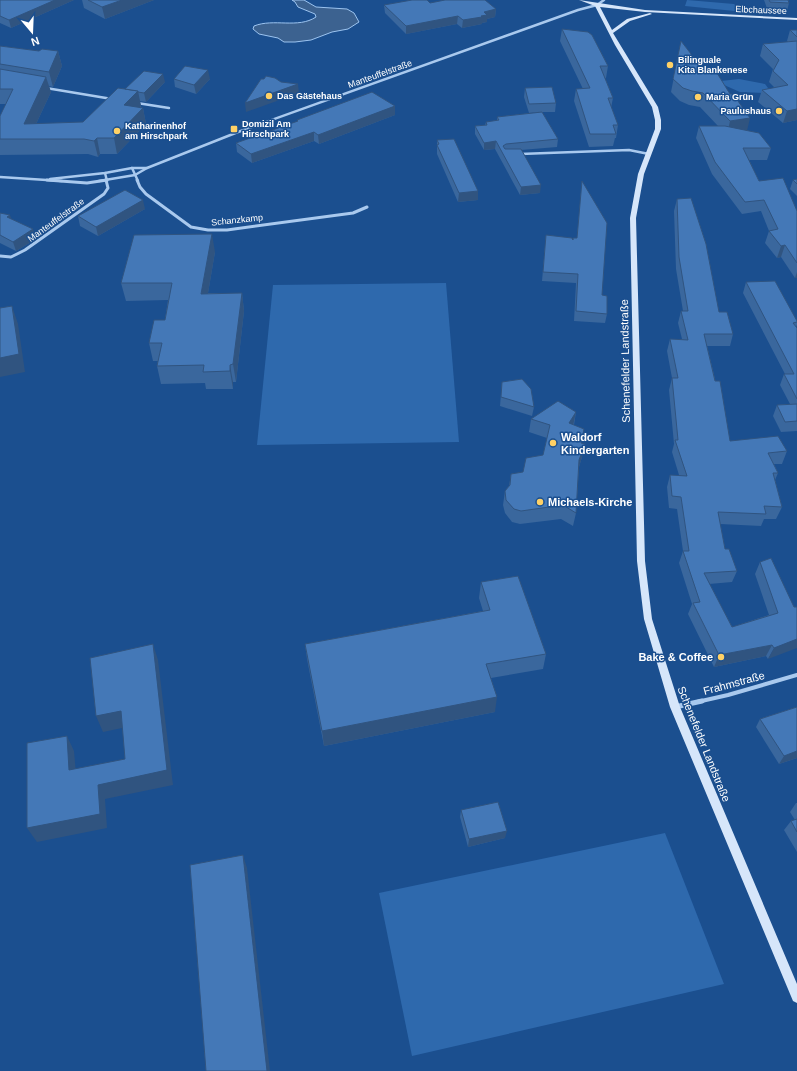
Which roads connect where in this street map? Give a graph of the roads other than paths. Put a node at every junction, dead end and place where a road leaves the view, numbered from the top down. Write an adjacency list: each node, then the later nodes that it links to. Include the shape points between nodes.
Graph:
1 (581, 0): 3 (main road, Elbchaussee)
2 (604, 0): 3 (street)
3 (597, 5): 4 (main road, Elbchaussee); 6 (main road, Schenefelder Landstraße); 14 (street, Manteuffelstraße, via 238,132)
4 (656, 12): 5 (main road, Elbchaussee); 6 (main road, via 626,20)
5 (797, 19)
6 (611, 33): 12 (main road, Schenefelder Landstraße, via 655,107 658,129)
7 (45, 88): 8 (street)
8 (116, 100)
9 (131, 102): 10 (street)
10 (169, 108)
11 (512, 154): 12 (street, via 629,150)
12 (649, 154): 23 (main road, Schenefelder Landstraße, via 641,174 633,218 641,561 648,619)
13 (132, 168): 14 (street, Manteuffelstraße); 15 (street, Manteuffelstraße); 16 (street, Schanzkamp)
14 (147, 168): 16 (street, Manteuffelstraße)
15 (105, 173): 18 (street, Manteuffelstraße); 19 (street)
16 (135, 175): 19 (street, Manteuffelstraße); 20 (street, Schanzkamp, via 140,187 154,201 191,227 200,229 228,230 353,213)
17 (0, 177): 18 (street, Manteuffelstraße)
18 (47, 179): 19 (street, Manteuffelstraße, via 76,183)
19 (107, 181): 21 (street, Manteuffelstraße, via 108,188 104,194 40,240 15,255)
20 (367, 207)
21 (0, 256)
22 (797, 675): 23 (street, Frahmstraße)
23 (675, 707): 24 (main road, Schenefelder Landstraße)
24 (797, 997)

